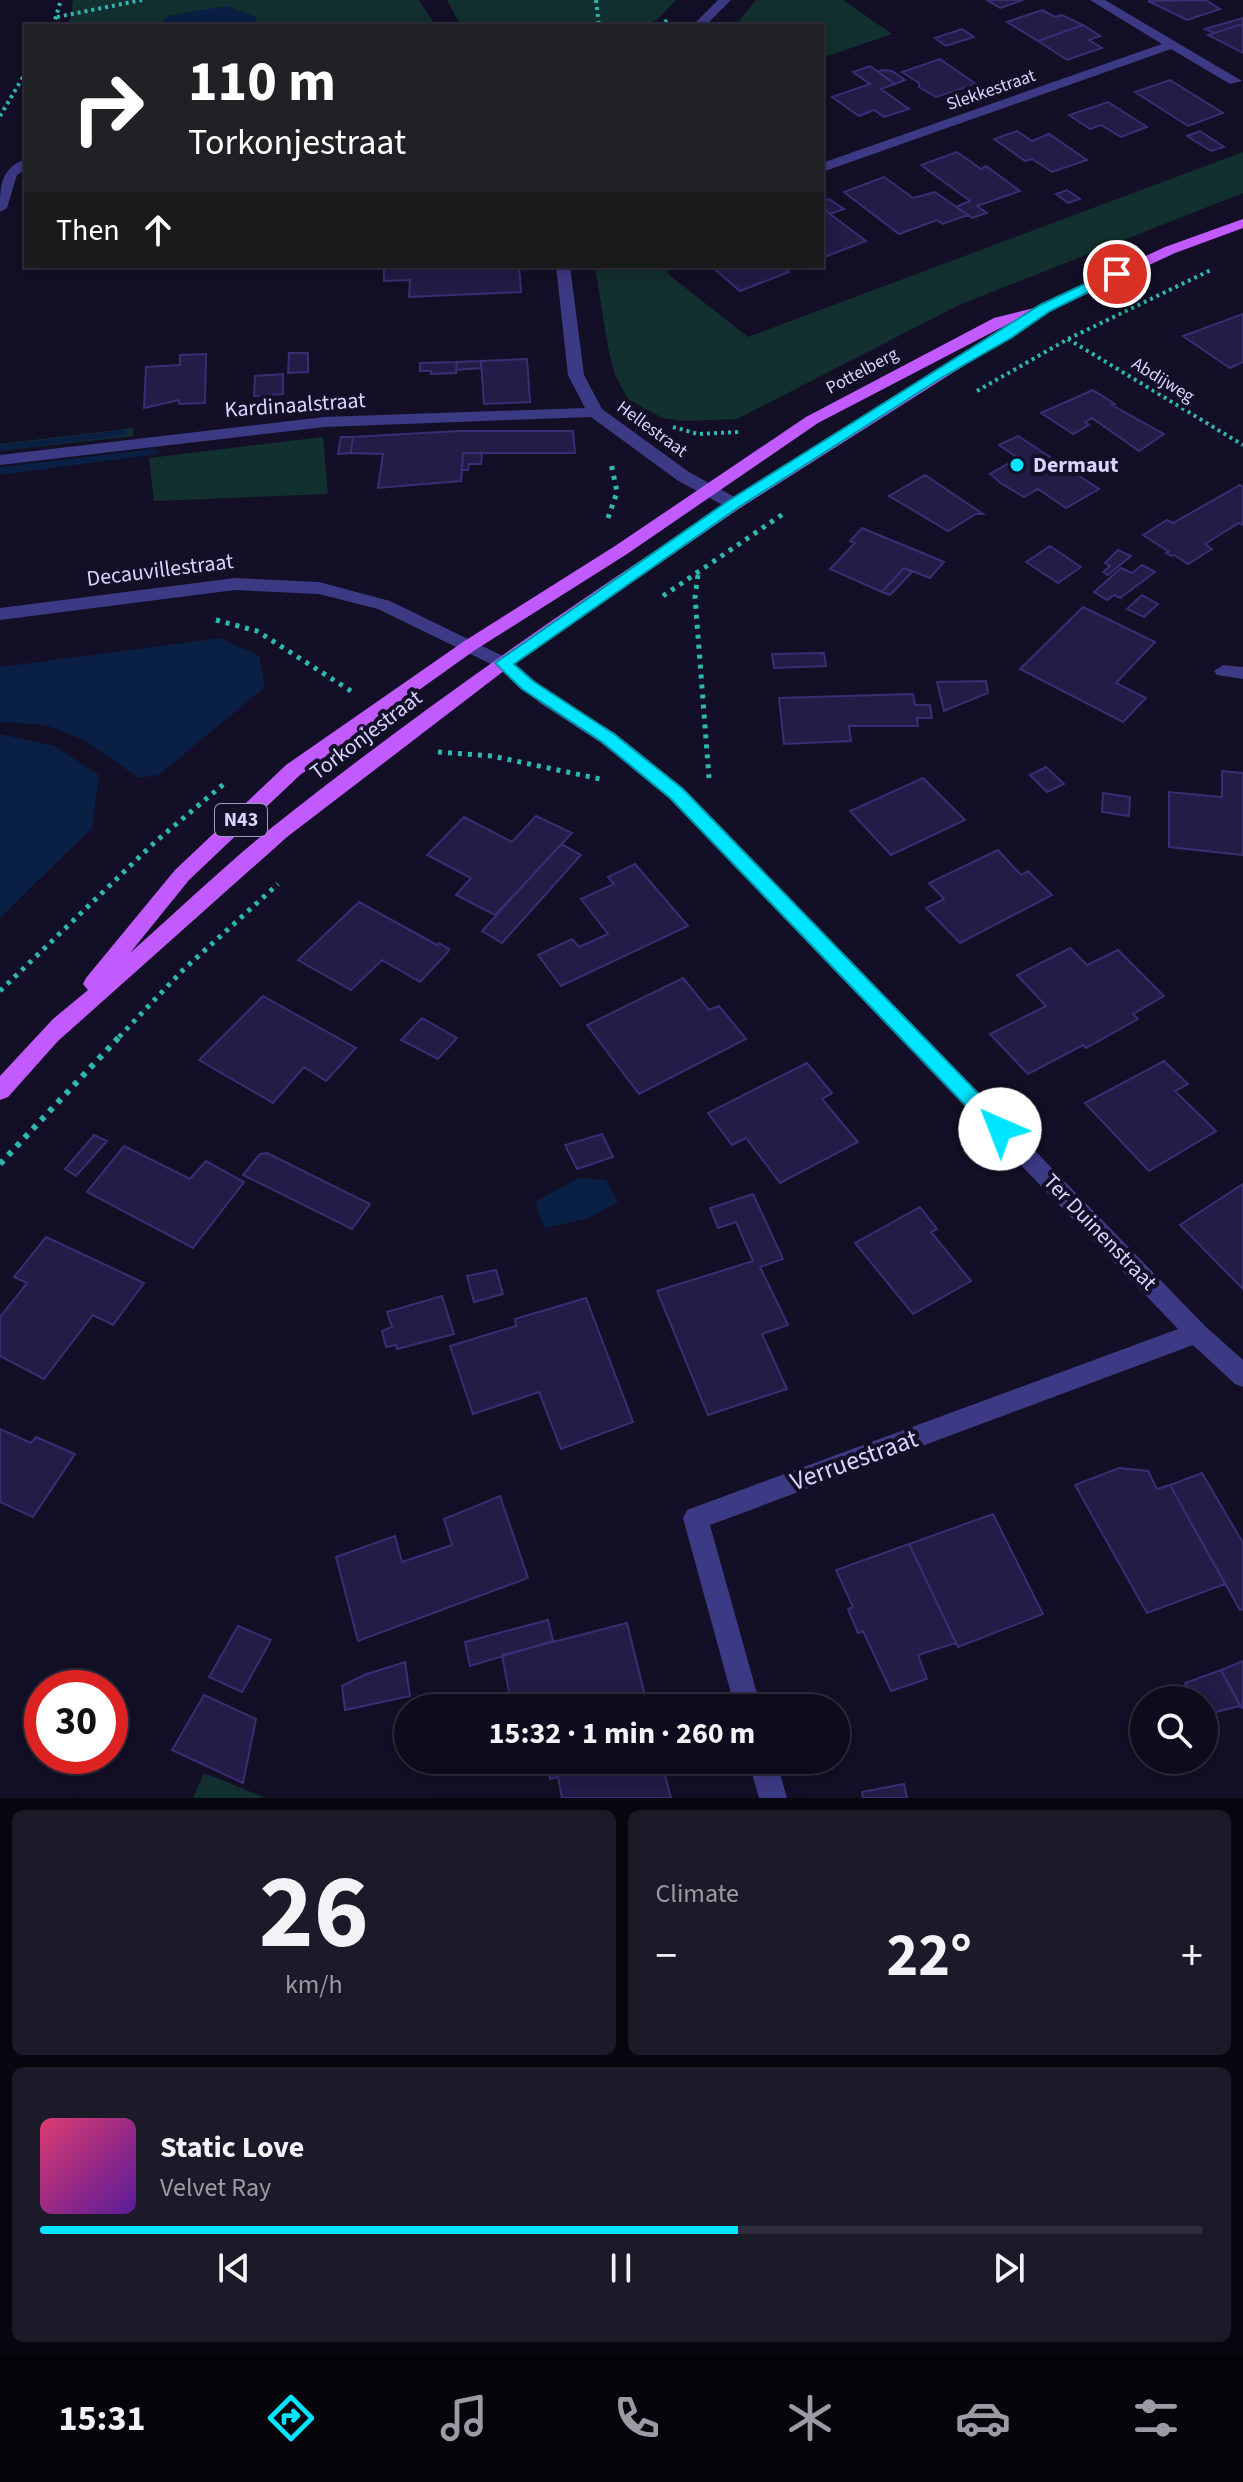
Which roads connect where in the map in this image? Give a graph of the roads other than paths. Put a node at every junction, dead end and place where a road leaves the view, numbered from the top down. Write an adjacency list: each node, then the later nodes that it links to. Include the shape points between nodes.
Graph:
1 (725, 0): 3 (street)
2 (1096, 0): 4 (street)
3 (700, 24)
4 (1171, 45): 5 (street); 7 (street, Slekkestraat)
5 (1235, 81)
6 (24, 164): 8 (street, via 11,173)
7 (824, 167)
8 (0, 208)
9 (1243, 223): 11 (main road, Pottelberg / N43)
10 (563, 268): 12 (street, Hellestraat, via 576,375)
11 (1045, 308): 14 (main road, Pottelberg / N43, via 999,321 838,406); 15 (main road, Pottelberg / N43)
12 (595, 412): 13 (street, Kardinaalstraat, via 324,422); 14 (street, Hellestraat)
13 (0, 460)
14 (708, 490): 15 (street, Hellestraat); 17 (main road, Torkonjestraat / N43)
15 (734, 504): 18 (main road, Torkonjestraat / N43)
16 (0, 614): 17 (street, Decauvillestraat, via 235,584 319,588 384,605)
17 (469, 646): 18 (street, Decauvillestraat); 21 (main road, Torkonjestraat / N43, via 293,770 182,875)
18 (503, 663): 21 (main road, Torkonjestraat / N43, via 280,832); 23 (street, Ter Duinenstraat, via 677,794)
19 (1223, 671): 20 (street)
20 (1243, 673)
21 (51, 1035): 22 (main road, Torkonjestraat / N43)
22 (0, 1091)
23 (1197, 1333): 24 (street, Ter Duinenstraat); 25 (street, Verruestraat, via 696,1518)
24 (1243, 1376)
25 (744, 1694)
26 (766, 1774): 27 (street)
27 (773, 1798)

